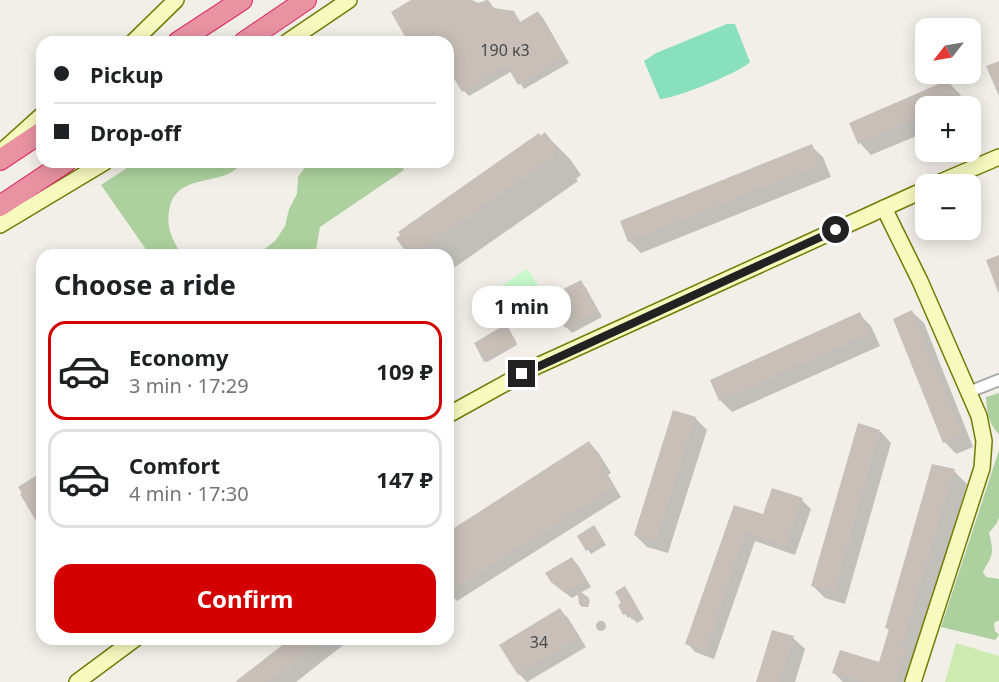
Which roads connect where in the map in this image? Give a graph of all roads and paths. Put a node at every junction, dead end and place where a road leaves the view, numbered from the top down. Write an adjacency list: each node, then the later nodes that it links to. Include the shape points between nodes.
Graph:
1 (176, 0): 5 (street)
2 (242, 0): 6 (highway)
3 (306, 0): 7 (highway)
4 (349, 0): 8 (street)
5 (139, 36)
6 (187, 36)
7 (253, 36)
8 (296, 36)
9 (36, 120): 11 (street)
10 (36, 136): 13 (highway)
11 (0, 153)
12 (999, 157): 16 (street)
13 (0, 160)
14 (57, 168): 18 (highway)
15 (95, 168): 20 (street)
16 (959, 174)
17 (915, 194): 19 (street)
18 (0, 206)
19 (884, 208): 22 (street); 23 (street, via 535,367)
20 (0, 225)
21 (999, 380): 22 (street)
22 (969, 392): 26 (street, via 980,416 984,441 982,468)
23 (454, 412)
24 (127, 645): 25 (street)
25 (77, 682)
26 (914, 682)

